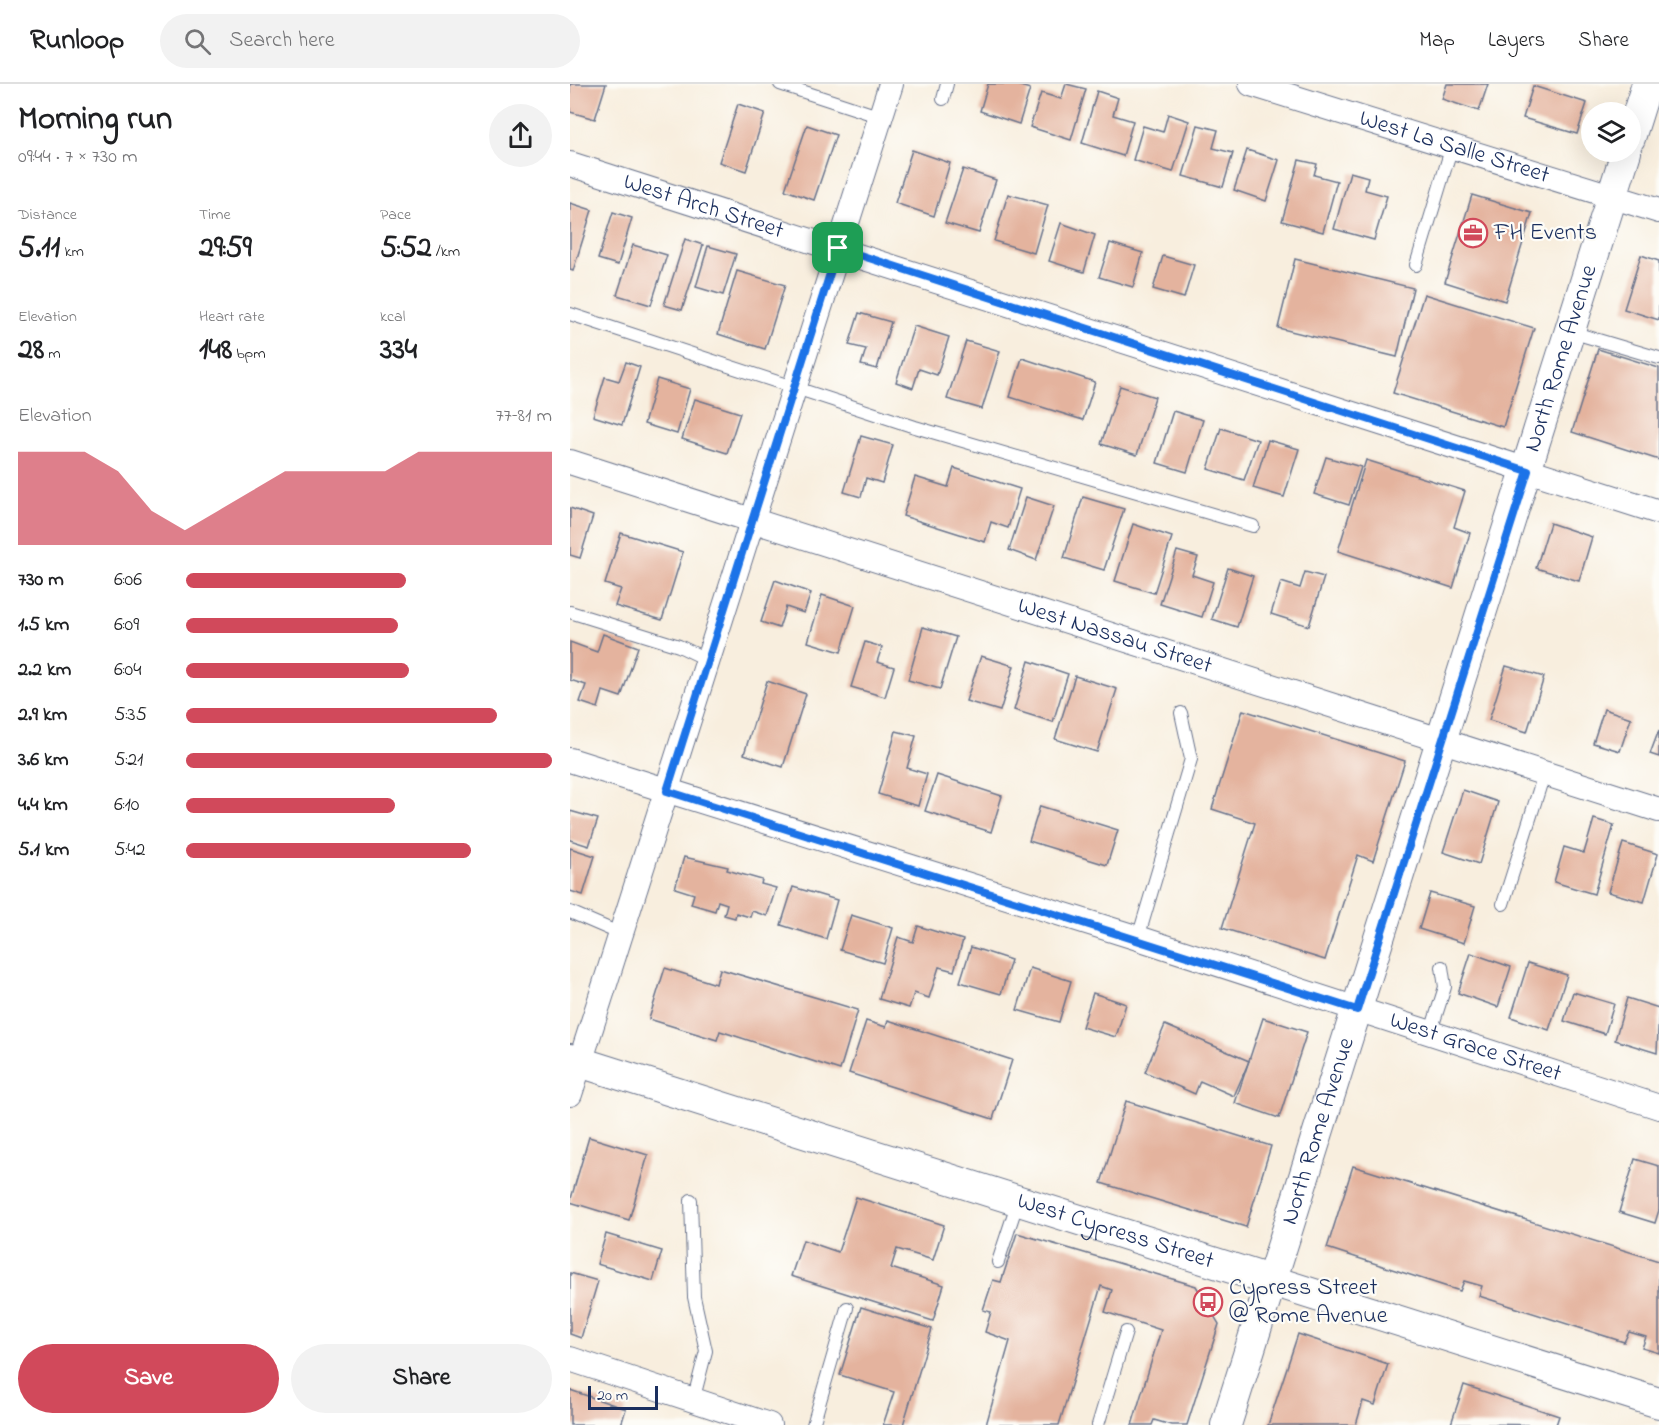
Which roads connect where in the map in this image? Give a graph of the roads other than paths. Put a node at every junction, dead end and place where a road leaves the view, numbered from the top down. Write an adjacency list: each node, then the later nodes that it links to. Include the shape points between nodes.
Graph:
1 (780, 84): 8 (lane)
2 (947, 84): 6 (lane)
3 (1251, 84): 9 (street, West La Salle Street)
4 (1646, 84): 7 (street)
5 (884, 86): 8 (street)
6 (943, 99)
7 (1641, 102)
8 (881, 117): 14 (street)
9 (1452, 146): 12 (street, West La Salle Street); 15 (lane)
10 (1623, 162): 12 (street, North Rome Avenue)
11 (570, 164): 14 (street, West Arch Street)
12 (1613, 196): 13 (street, West La Salle Street); 17 (street, North Rome Avenue)
13 (1659, 211)
14 (838, 248): 19 (street); 21 (street, West Arch Street)
15 (1416, 265)
16 (570, 314): 19 (lane)
17 (1571, 332): 18 (lane); 21 (street, North Rome Avenue)
18 (1659, 358)
19 (796, 387): 23 (street); 24 (lane, via 915,427)
20 (570, 462): 23 (street, West Nassau Street)
21 (1528, 471): 22 (street, West Arch Street); 28 (street, North Rome Avenue)
22 (1659, 512)
23 (753, 520): 26 (street); 28 (street, West Nassau Street)
24 (1253, 526)
25 (570, 612): 26 (lane, via 679,646)
26 (708, 660): 31 (street)
27 (1181, 713): 36 (lane, via 1191,759)
28 (1442, 742): 30 (street, West Nassau Street); 38 (street, North Rome Avenue)
29 (570, 760): 31 (street, West Grace Street)
30 (1544, 774): 32 (street, West Nassau Street); 33 (lane)
31 (667, 791): 35 (street); 36 (street, West Grace Street)
32 (1659, 810)
33 (1503, 904)
34 (570, 912): 35 (lane)
35 (621, 934): 40 (street)
36 (1138, 938): 38 (street, West Grace Street)
37 (1442, 967): 39 (lane, via 1445,987)
38 (1357, 1010): 39 (street, West Grace Street); 46 (street, North Rome Avenue)
39 (1430, 1034): 42 (street, West Grace Street)
40 (575, 1060): 41 (street); 44 (street, West Cypress Street)
41 (570, 1094)
42 (1659, 1107)
43 (691, 1200): 50 (lane, via 694,1297 706,1351)
44 (1018, 1201): 45 (lane); 46 (street, West Cypress Street)
45 (998, 1262)
46 (1271, 1281): 51 (street, West Cypress Street); 56 (street, North Rome Avenue)
47 (847, 1308): 54 (lane)
48 (1126, 1332): 55 (lane)
49 (570, 1359): 50 (street)
50 (693, 1401): 52 (street)
51 (1659, 1403)
52 (723, 1418): 53 (street)
53 (769, 1425)
54 (813, 1425)
55 (1098, 1425)
56 (1226, 1425)

